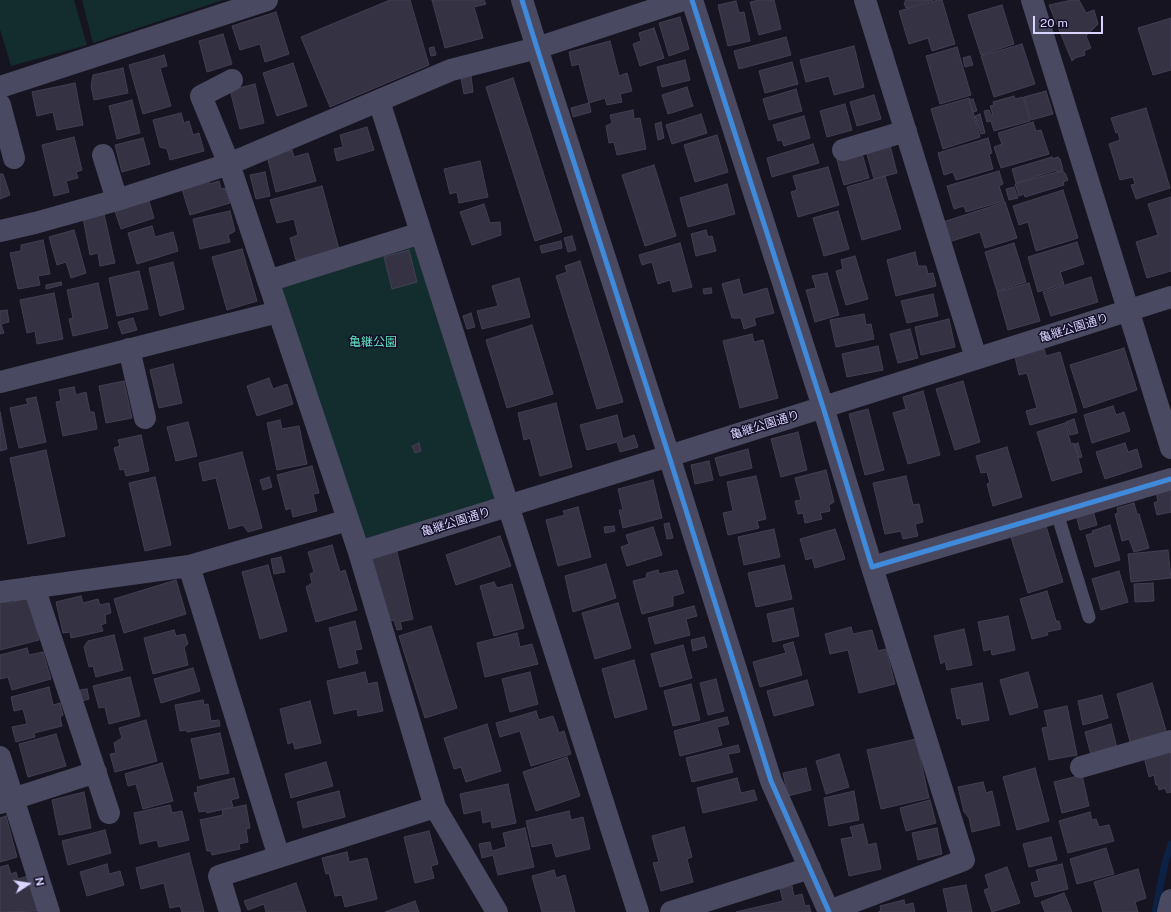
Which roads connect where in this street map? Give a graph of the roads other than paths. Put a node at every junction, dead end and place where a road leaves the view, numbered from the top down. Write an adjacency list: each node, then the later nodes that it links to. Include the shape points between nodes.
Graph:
1 (267, 0): 9 (street)
2 (522, 0): 7 (street)
3 (683, 0): 7 (street)
4 (692, 0): 27 (street)
5 (865, 0): 12 (street)
6 (1032, 0): 22 (street)
7 (537, 48): 10 (street, via 451,70); 30 (street)
8 (232, 80): 16 (street, via 201,96)
9 (0, 87)
10 (379, 101): 16 (street); 19 (street)
11 (0, 105): 15 (street)
12 (906, 131): 13 (street); 25 (street)
13 (844, 150)
14 (103, 155): 17 (street)
15 (14, 158)
16 (229, 164): 17 (street); 20 (street)
17 (116, 200): 18 (street)
18 (0, 231)
19 (421, 232): 20 (street); 32 (street)
20 (268, 281): 23 (street)
21 (1171, 297): 22 (street, 亀継公園通り)
22 (1129, 311): 25 (street, 亀継公園通り); 29 (street)
23 (278, 312): 24 (street); 34 (street)
24 (129, 349): 26 (street); 28 (street)
25 (976, 358): 27 (street, 亀継公園通り)
26 (0, 382)
27 (823, 407): 30 (street, 亀継公園通り); 37 (street)
28 (145, 418)
29 (1171, 448)
30 (669, 456): 32 (street, 亀継公園通り); 49 (street, via 771,781)
31 (1171, 479): 33 (street)
32 (509, 505): 35 (street, 亀継公園通り); 54 (street)
33 (1057, 513): 37 (street); 40 (lane)
34 (348, 520): 35 (street); 36 (street)
35 (359, 552): 46 (street)
36 (189, 566): 38 (street); 48 (street)
37 (872, 567): 56 (street, via 964,860)
38 (34, 587): 39 (street); 44 (street)
39 (0, 592)
40 (1089, 617)
41 (1171, 742): 43 (street)
42 (0, 757): 45 (street)
43 (1081, 767)
44 (96, 772): 45 (street); 47 (street)
45 (7, 801): 51 (street)
46 (435, 807): 48 (street); 53 (street)
47 (109, 813)
48 (279, 857): 52 (street, via 219,876)
49 (810, 868): 55 (street); 56 (street)
50 (1171, 900): 57 (street)
51 (48, 912)
52 (230, 912)
53 (497, 912)
54 (638, 912)
55 (671, 912)
56 (829, 912)
57 (1168, 912)

